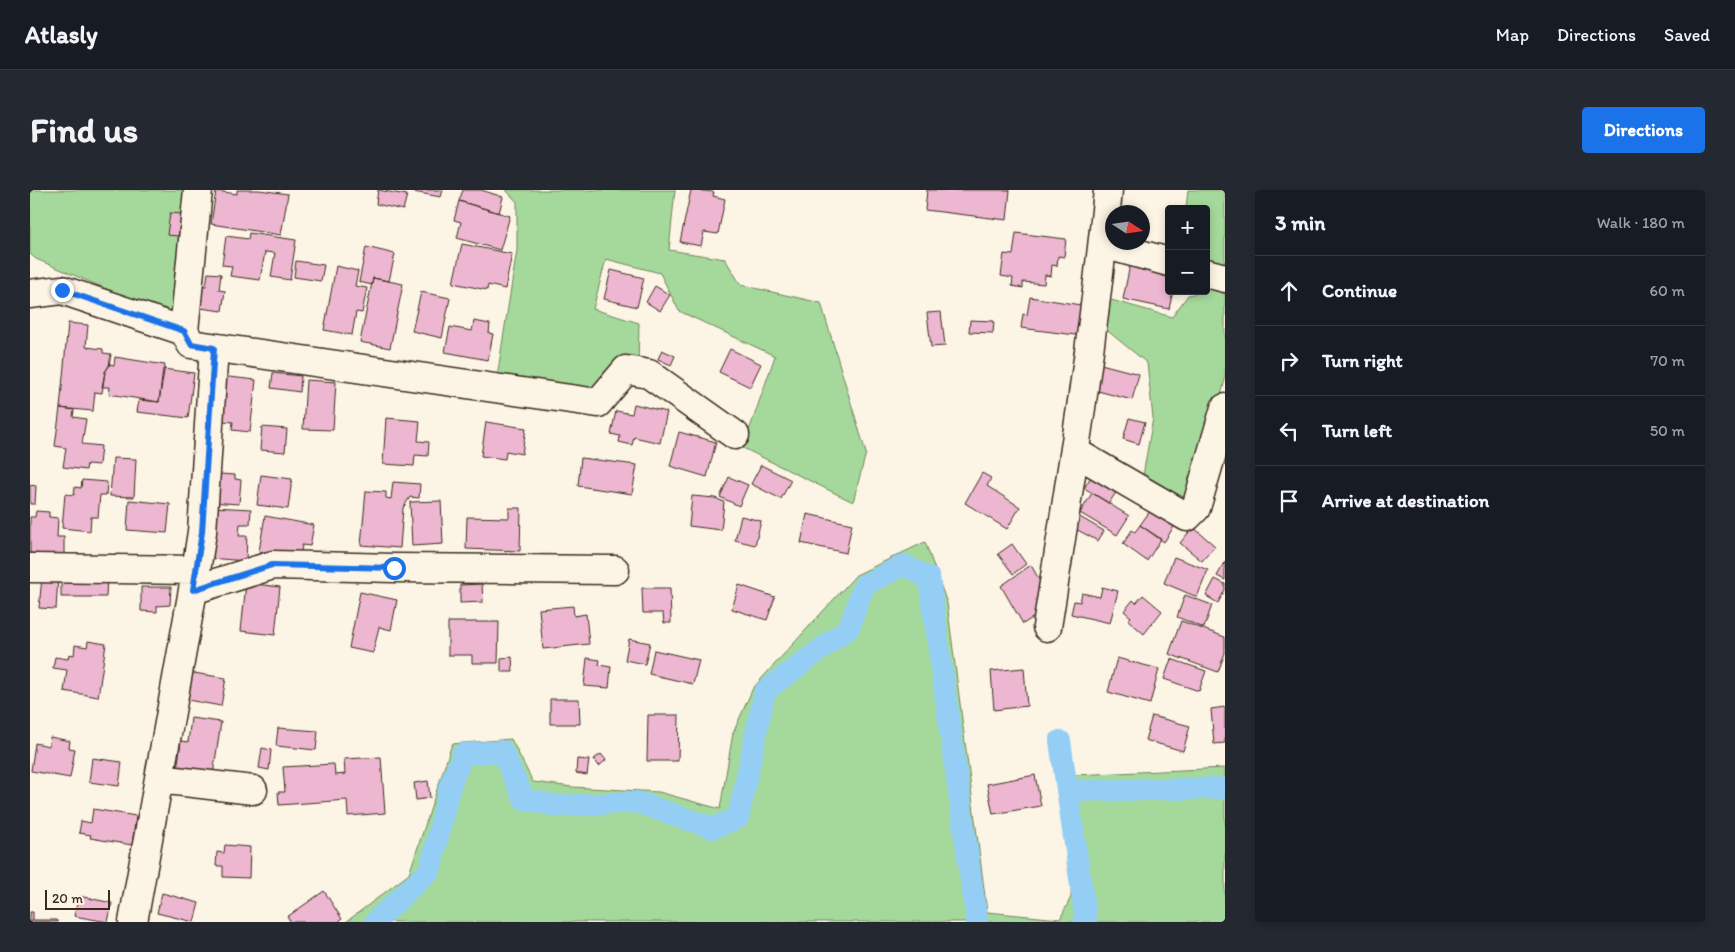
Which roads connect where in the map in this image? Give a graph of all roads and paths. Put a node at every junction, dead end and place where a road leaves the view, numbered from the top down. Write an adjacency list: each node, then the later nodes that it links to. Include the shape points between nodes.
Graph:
1 (198, 190): 8 (street)
2 (1108, 190): 3 (street)
3 (1103, 244): 4 (street); 12 (street)
4 (1165, 261)
5 (1210, 273): 6 (street)
6 (1225, 278)
7 (30, 294): 8 (street, via 62,290)
8 (184, 331): 9 (street, via 191,344)
9 (214, 348): 11 (street, via 598,403 626,370 649,374); 15 (street, via 202,532)
10 (1225, 408): 12 (street, via 1196,508 1187,517)
11 (735, 435)
12 (1075, 452): 16 (street)
13 (30, 568): 15 (street)
14 (615, 570): 15 (street, via 272,565)
15 (195, 580): 17 (street)
16 (1047, 627)
17 (159, 779): 18 (street); 19 (street)
18 (253, 790)
19 (133, 922)

